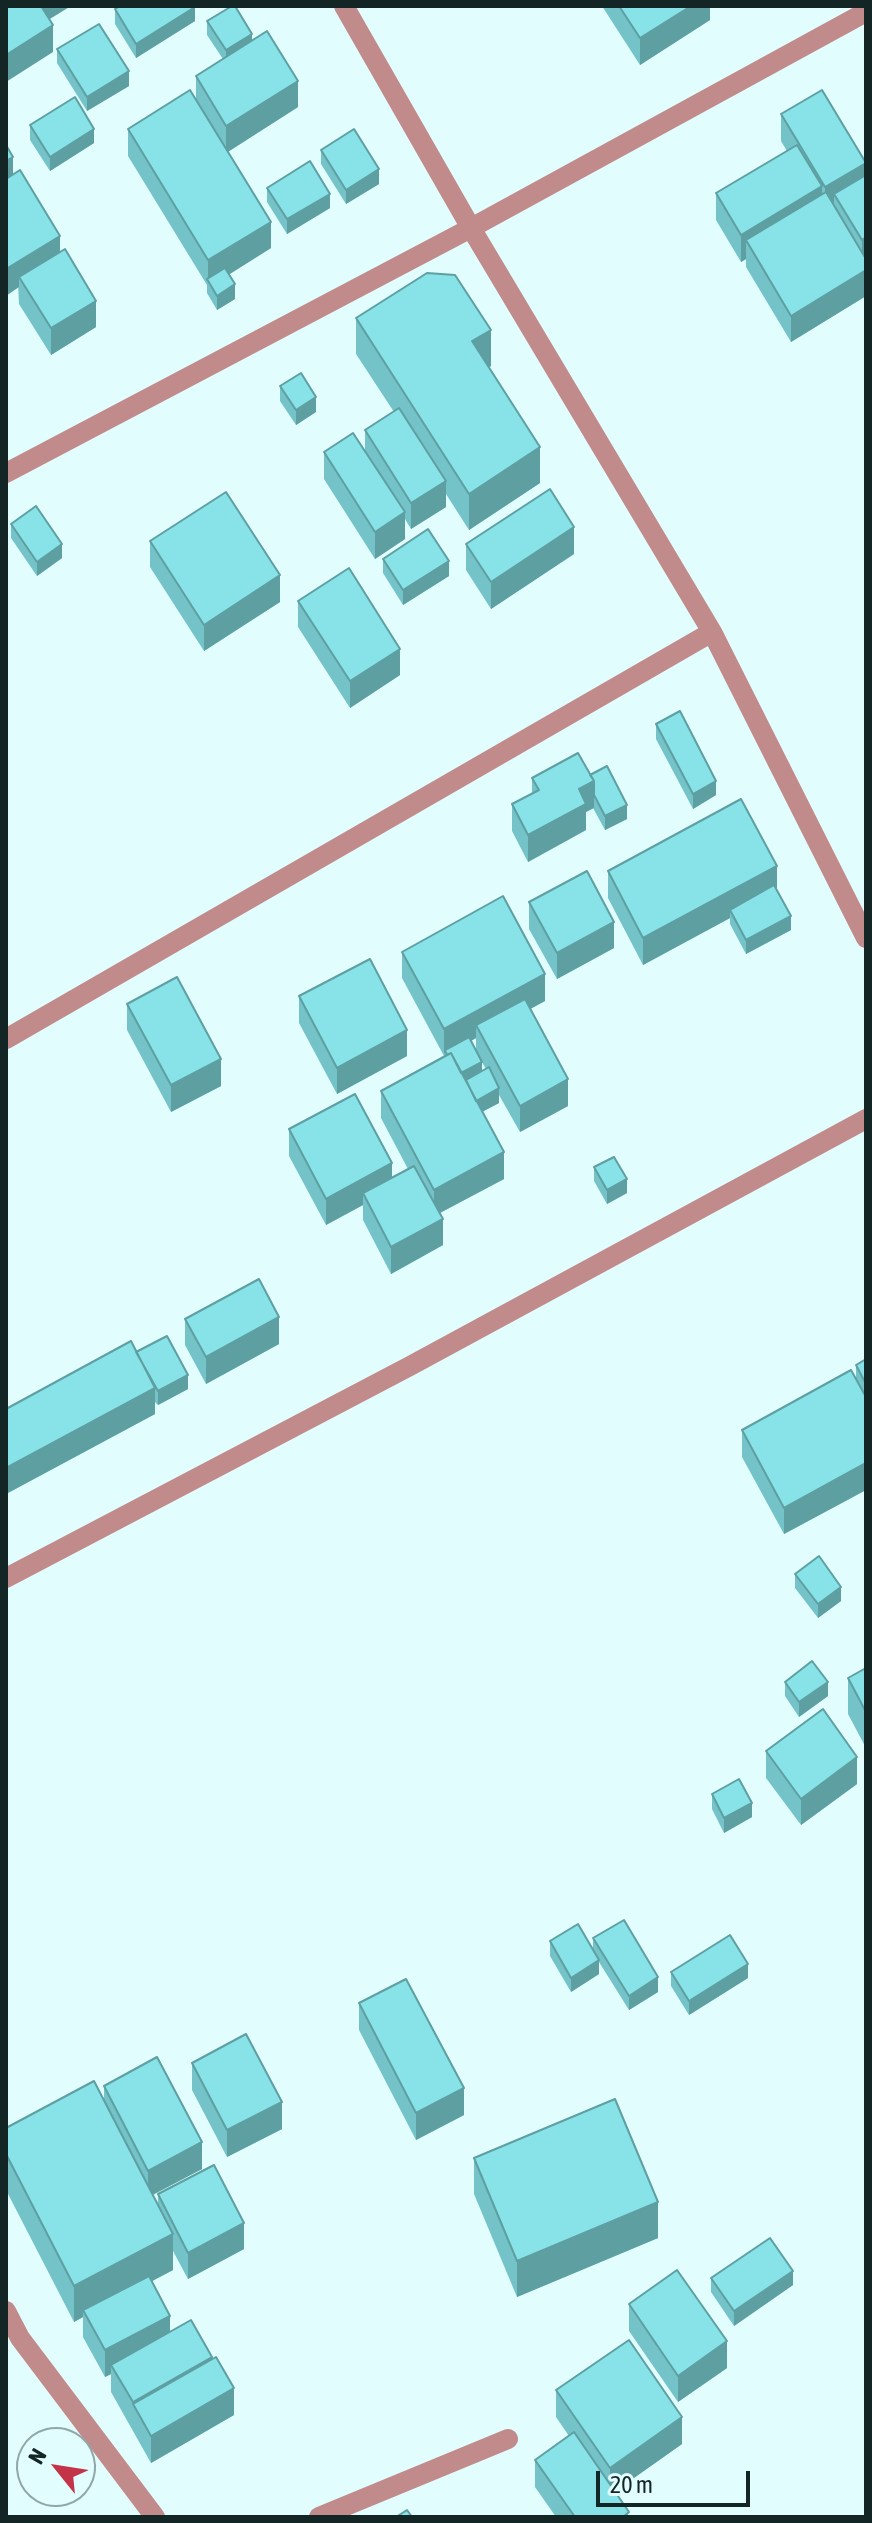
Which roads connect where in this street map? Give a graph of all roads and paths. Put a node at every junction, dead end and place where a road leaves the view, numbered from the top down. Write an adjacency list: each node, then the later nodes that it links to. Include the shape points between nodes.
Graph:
1 (344, 6): 3 (street)
2 (863, 21): 3 (street)
3 (471, 228): 4 (street); 5 (street)
4 (6, 473)
5 (712, 632): 6 (street); 7 (street)
6 (866, 938)
7 (6, 1039)
8 (866, 1119): 9 (street)
9 (6, 1578)
10 (6, 2311): 12 (street, via 20,2338)
11 (508, 2439): 13 (street)
12 (155, 2517)
13 (319, 2517)

